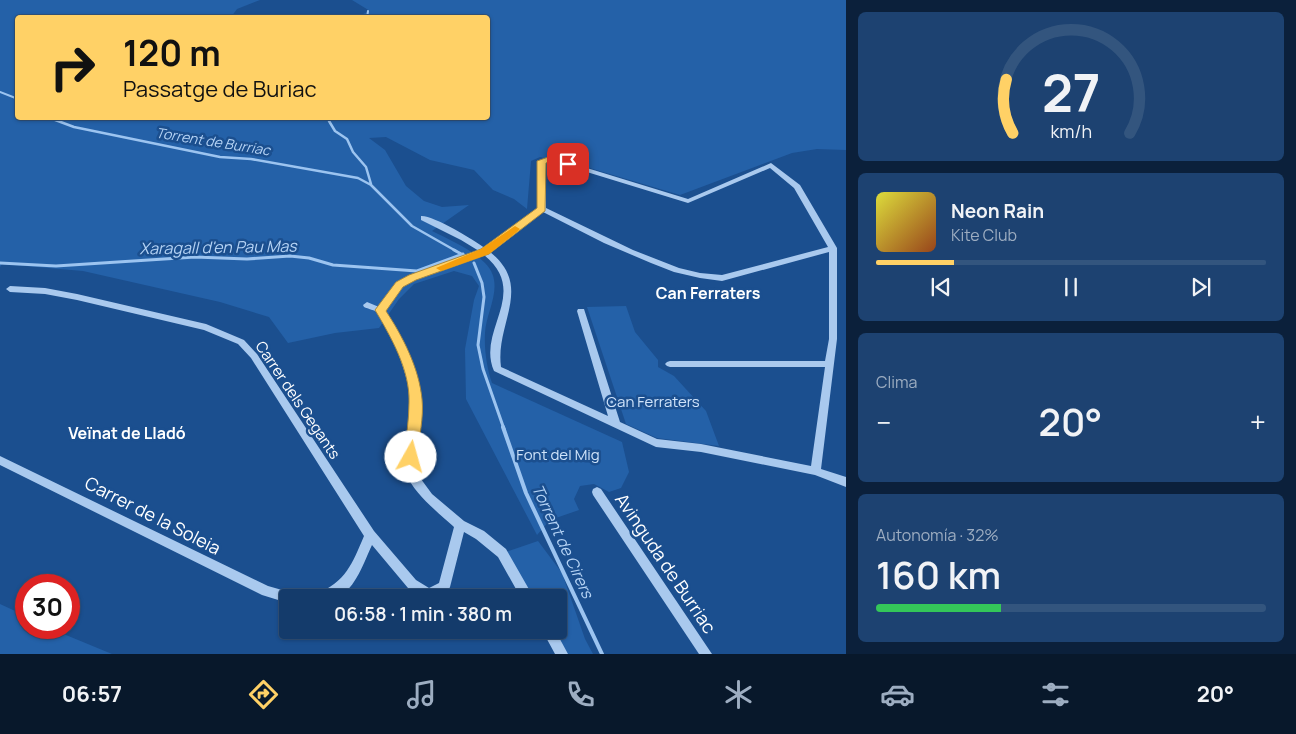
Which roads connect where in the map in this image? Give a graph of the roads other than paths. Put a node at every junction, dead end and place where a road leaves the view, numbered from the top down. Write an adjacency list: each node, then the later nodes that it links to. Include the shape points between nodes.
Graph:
1 (542, 209): 3 (street, via 645,258 704,277 722,278); 3 (street, via 542,161 551,159 688,201 771,164 797,187); 4 (street)
2 (424, 218): 4 (street)
3 (833, 248): 10 (street, via 833,339)
4 (485, 252): 7 (street, via 400,284); 11 (street, via 503,270 509,293 494,353 497,370)
5 (10, 289): 17 (street, Carrer dels Gegants, via 45,291 115,305 206,327 241,342 254,356)
6 (367, 305): 7 (street)
7 (381, 310): 16 (street, via 408,365 416,400 411,457 413,476 428,497)
8 (581, 311): 11 (street)
9 (670, 364): 10 (street)
10 (829, 364): 13 (street)
11 (616, 426): 13 (street, via 656,443 701,448)
12 (0, 460): 20 (street, Carrer de la Soleia)
13 (815, 471): 14 (street)
14 (846, 482)
15 (597, 492): 23 (street, Avinguda de Burriac)
16 (460, 525): 17 (street, Carrer dels Gegants, via 444,587 429,595 412,584); 19 (street, via 480,535 502,553)
17 (370, 535): 18 (street, via 352,577)
18 (339, 589)
19 (523, 589)
20 (279, 594)
21 (553, 639): 22 (street)
22 (562, 654)
23 (706, 654)

